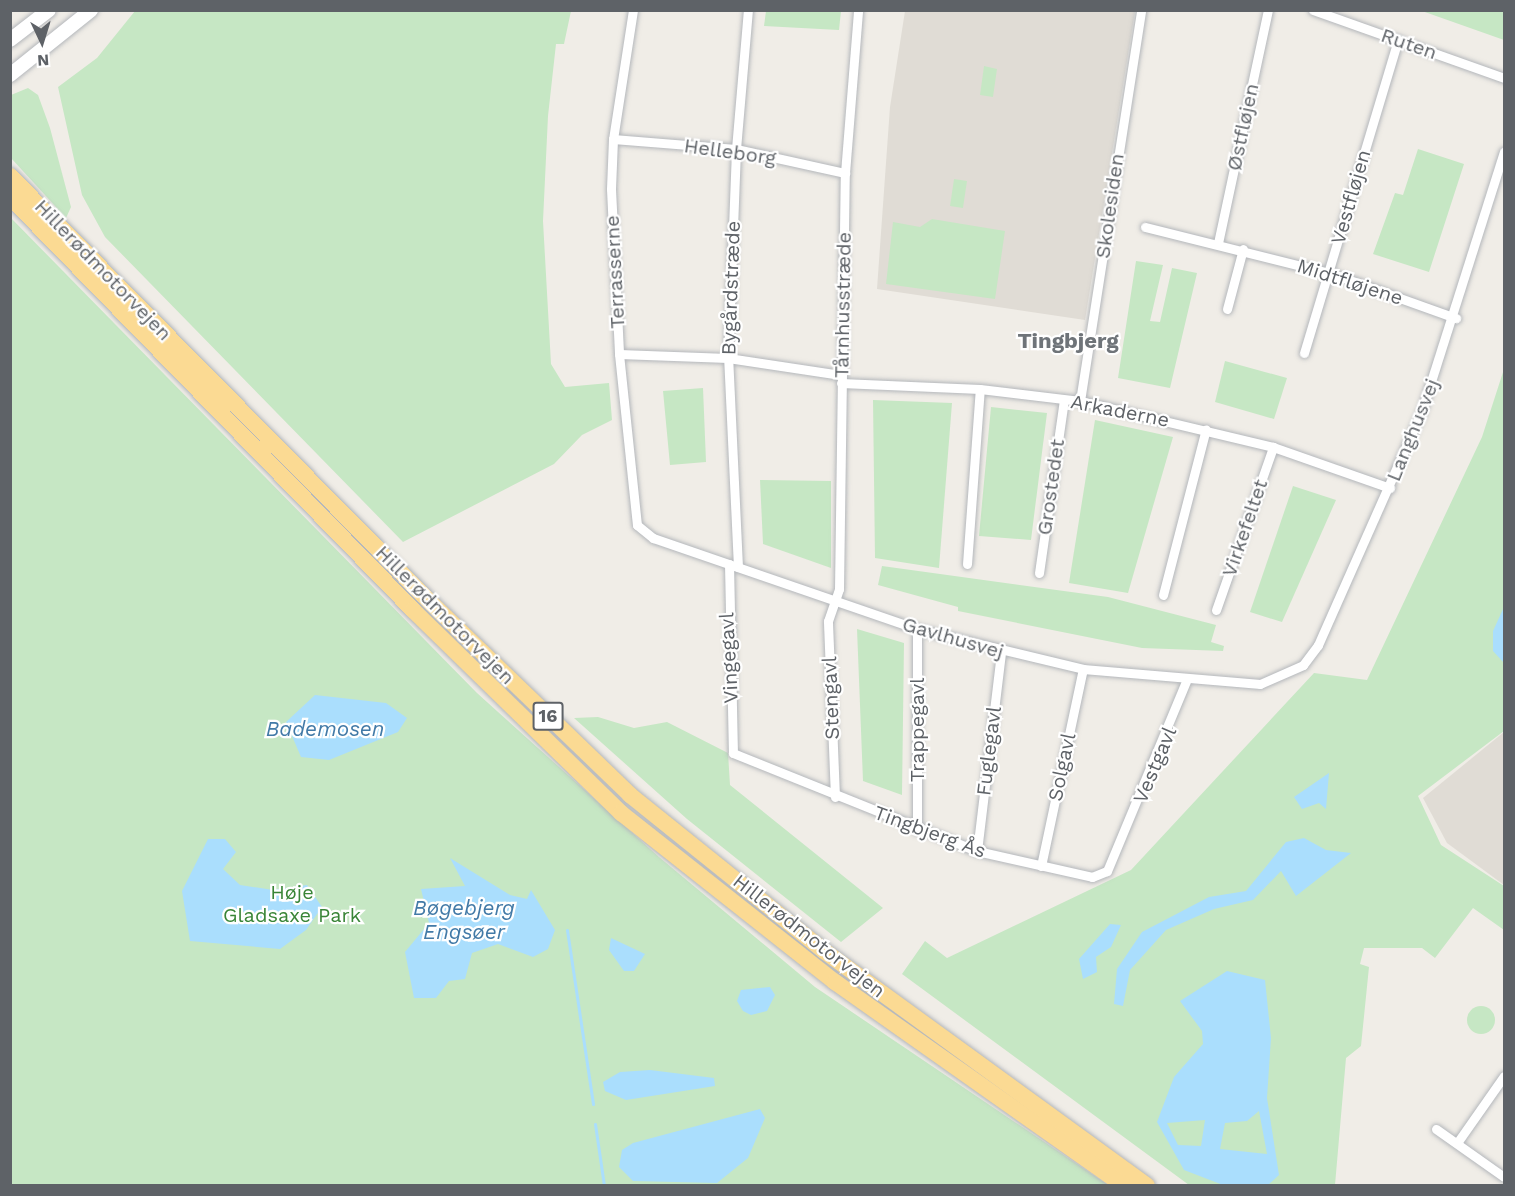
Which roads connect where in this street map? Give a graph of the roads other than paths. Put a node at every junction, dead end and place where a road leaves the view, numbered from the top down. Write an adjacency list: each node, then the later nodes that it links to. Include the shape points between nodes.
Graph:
1 (49, 10): 9 (street)
2 (91, 10): 11 (street)
3 (633, 10): 13 (street, Terrasserne)
4 (748, 10): 14 (street, Bygårdstræde)
5 (858, 10): 16 (street, Tårnhusstræde)
6 (1142, 10): 31 (street, Skolesiden)
7 (1268, 10): 20 (street, Østfløjen)
8 (1313, 10): 10 (street, Ruten)
9 (10, 40)
10 (1398, 40): 12 (street, Ruten); 22 (street, Vestfløjen)
11 (10, 75)
12 (1504, 78)
13 (613, 139): 14 (street, Helleborg); 26 (street, Terrasserne)
14 (736, 149): 16 (street, Helleborg); 27 (street, Bygårdstræde)
15 (1504, 152): 24 (street, Langhusvej)
16 (845, 173): 28 (street, Tårnhusstræde)
17 (10, 176): 58 (highway, Hillerødmotorvejen / 16, via 423,595 630,795 824,951)
18 (10, 197): 57 (highway, Hillerødmotorvejen / 16, via 413,610 621,813 836,981)
19 (1145, 227): 20 (street, Midtfløjene)
20 (1218, 243): 21 (street, Midtfløjene)
21 (1243, 249): 22 (street, Midtfløjene); 23 (street)
22 (1330, 273): 24 (street, Midtfløjene); 25 (street, Vestfløjen)
23 (1227, 309)
24 (1456, 318): 34 (street, Langhusvej)
25 (1304, 353)
26 (619, 354): 27 (street, Arkaderne); 35 (street, Terrasserne, via 634,514)
27 (728, 358): 28 (street, Arkaderne); 37 (street, Bygårdstræde)
28 (841, 379): 29 (street, Arkaderne); 40 (street, Tårnhusstræde)
29 (980, 389): 30 (street, Arkaderne); 36 (street)
30 (1064, 400): 31 (street, Arkaderne); 38 (street, Grostedet)
31 (1080, 401): 32 (street, Arkaderne)
32 (1206, 429): 33 (street, Arkaderne); 39 (street)
33 (1273, 447): 34 (street, Arkaderne); 41 (street, Virkefeltet)
34 (1390, 488): 46 (street, Langhusvej, via 1318,645 1303,665)
35 (643, 533): 37 (street, Gavlhusvej)
36 (968, 564)
37 (733, 565): 40 (street, Gavlhusvej); 47 (street, Vingegavl)
38 (1039, 573)
39 (1163, 595)
40 (835, 600): 42 (street, Gavlhusvej); 48 (street, Stengavl, via 828,621)
41 (1216, 610)
42 (916, 629): 43 (street, Gavlhusvej); 49 (street, Trappegavl)
43 (1001, 652): 44 (street, Gavlhusvej); 51 (street, Fuglegavl)
44 (1083, 669): 45 (street, Gavlhusvej); 52 (street, Solgavl)
45 (1186, 681): 46 (street, Gavlhusvej); 50 (street, Vestgavl)
46 (1275, 681)
47 (733, 753): 48 (street, Tingbjerg Ås)
48 (835, 796): 49 (street, Tingbjerg Ås)
49 (917, 830): 51 (street, Tingbjerg Ås)
50 (1120, 848): 52 (street, Tingbjerg Ås, via 1100,876)
51 (977, 850): 52 (street, Tingbjerg Ås)
52 (1041, 866)
53 (1504, 1076): 55 (street)
54 (1436, 1129): 55 (street)
55 (1456, 1143): 56 (street)
56 (1504, 1177)
57 (1124, 1185)
58 (1147, 1185)

